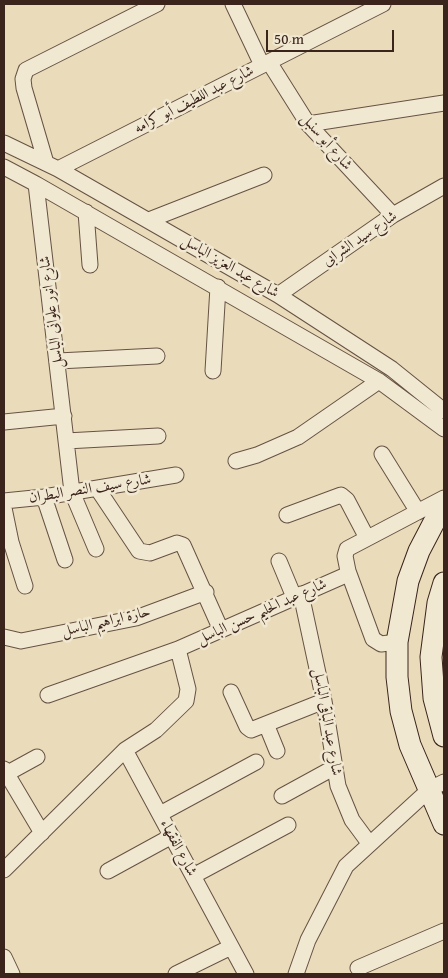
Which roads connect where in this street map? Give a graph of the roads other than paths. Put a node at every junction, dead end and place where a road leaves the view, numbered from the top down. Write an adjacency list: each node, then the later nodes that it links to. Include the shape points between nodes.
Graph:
1 (157, 4): 8 (street, via 26,70 24,88)
2 (233, 4): 4 (street, شارع أبو سنبل)
3 (383, 4): 4 (street, شارع عبد اللطيف أبو كرامه)
4 (266, 64): 6 (street, شارع أبو سنبل); 8 (street, شارع عبد اللطيف أبو كرامه)
5 (444, 103): 6 (street)
6 (308, 124): 14 (street, شارع أبو سنبل)
7 (4, 142): 8 (street, شارع عبد العزيز الباسل)
8 (52, 166): 15 (street, شارع عبد العزيز الباسل)
9 (4, 167): 11 (street, شارع عبد العزيز الباسل)
10 (264, 175): 15 (street)
11 (36, 184): 13 (street, شارع عبد العزيز الباسل); 20 (street, شارع انور علوانى الباسل)
12 (444, 186): 14 (street, شارع سيد الشرابى)
13 (86, 212): 16 (street); 17 (street, شارع عبد العزيز الباسل)
14 (393, 215): 18 (street, شارع سيد الشرابى)
15 (149, 220): 18 (street, شارع عبد العزيز الباسل)
16 (90, 265)
17 (218, 287): 21 (street); 22 (street, شارع عبد العزيز الباسل)
18 (278, 295): 23 (street, شارع عبد العزيز الباسل, via 392,369)
19 (157, 356): 20 (street)
20 (58, 361): 24 (street, شارع انور علوانى الباسل)
21 (213, 371)
22 (379, 381): 26 (street, شارع عبد العزيز الباسل); 30 (street, via 298,437)
23 (444, 411)
24 (64, 416): 25 (street); 28 (street, شارع انور علوانى الباسل)
25 (4, 422)
26 (444, 429)
27 (158, 436): 28 (street)
28 (66, 441): 33 (street, شارع انور علوانى الباسل)
29 (382, 454): 39 (street)
30 (236, 461)
31 (176, 476): 32 (street, شارع سيف النصر البطران)
32 (98, 488): 33 (street, شارع سيف النصر البطران); 48 (street, via 140,551 150,553 177,543 183,545)
33 (72, 492): 34 (street, شارع سيف النصر البطران); 42 (street, شارع انور علوانى الباسل)
34 (44, 497): 36 (street, شارع سيف النصر البطران); 43 (street)
35 (444, 498): 39 (street)
36 (4, 501)
37 (444, 503): 53 (street, via 411,573)
38 (4, 508): 47 (street)
39 (418, 512): 41 (street)
40 (287, 515): 41 (street, via 342,495)
41 (367, 538): 45 (street, via 347,549)
42 (96, 549)
43 (65, 560)
44 (279, 561): 49 (street, شارع عبد الباقى الباسل)
45 (348, 571): 49 (street, شارع عبد الحليم حسن الباسل); 53 (street, via 373,639 381,644)
46 (444, 582): 51 (street)
47 (25, 586)
48 (206, 592): 50 (street); 52 (street, حارة ابراهيم الباسل, via 136,618 21,641)
49 (298, 596): 50 (street, شارع عبد الحليم حسن الباسل); 57 (street, شارع عبد الباقى الباسل)
50 (221, 630): 54 (street, شارع عبد الحليم حسن الباسل)
51 (438, 635): 58 (street, via 431,678)
52 (4, 637)
53 (397, 642): 66 (street, via 401,711 410,745)
54 (178, 649): 56 (street, شارع عبد الحليم حسن الباسل); 60 (street, via 188,689 186,701 156,730)
55 (231, 692): 59 (street, via 249,729)
56 (48, 695)
57 (324, 701): 59 (street); 64 (street, شارع عبد الباقى الباسل)
58 (442, 723)
59 (266, 724): 61 (street)
60 (125, 750): 68 (street, شارع الفقهاء); 71 (street)
61 (277, 751)
62 (37, 756): 65 (street)
63 (256, 762): 68 (street)
64 (334, 767): 67 (street); 73 (street, شارع عبد الباقى الباسل, via 344,803)
65 (5, 772): 71 (street)
66 (437, 786): 69 (street); 73 (street)
67 (282, 796)
68 (160, 814): 72 (street, شارع الفقهاء)
69 (444, 824)
70 (288, 825): 76 (street)
71 (42, 833): 74 (street)
72 (172, 836): 75 (street); 76 (street, شارع الفقهاء)
73 (369, 843): 84 (street, via 346,866 312,931)
74 (4, 870)
75 (108, 871)
76 (193, 876): 78 (street, شارع الفقهاء)
77 (444, 930): 80 (street)
78 (231, 947): 82 (street); 83 (street, شارع الفقهاء)
79 (4, 957): 81 (street)
80 (358, 968)
81 (12, 974)
82 (176, 974)
83 (246, 974)
84 (296, 974)

